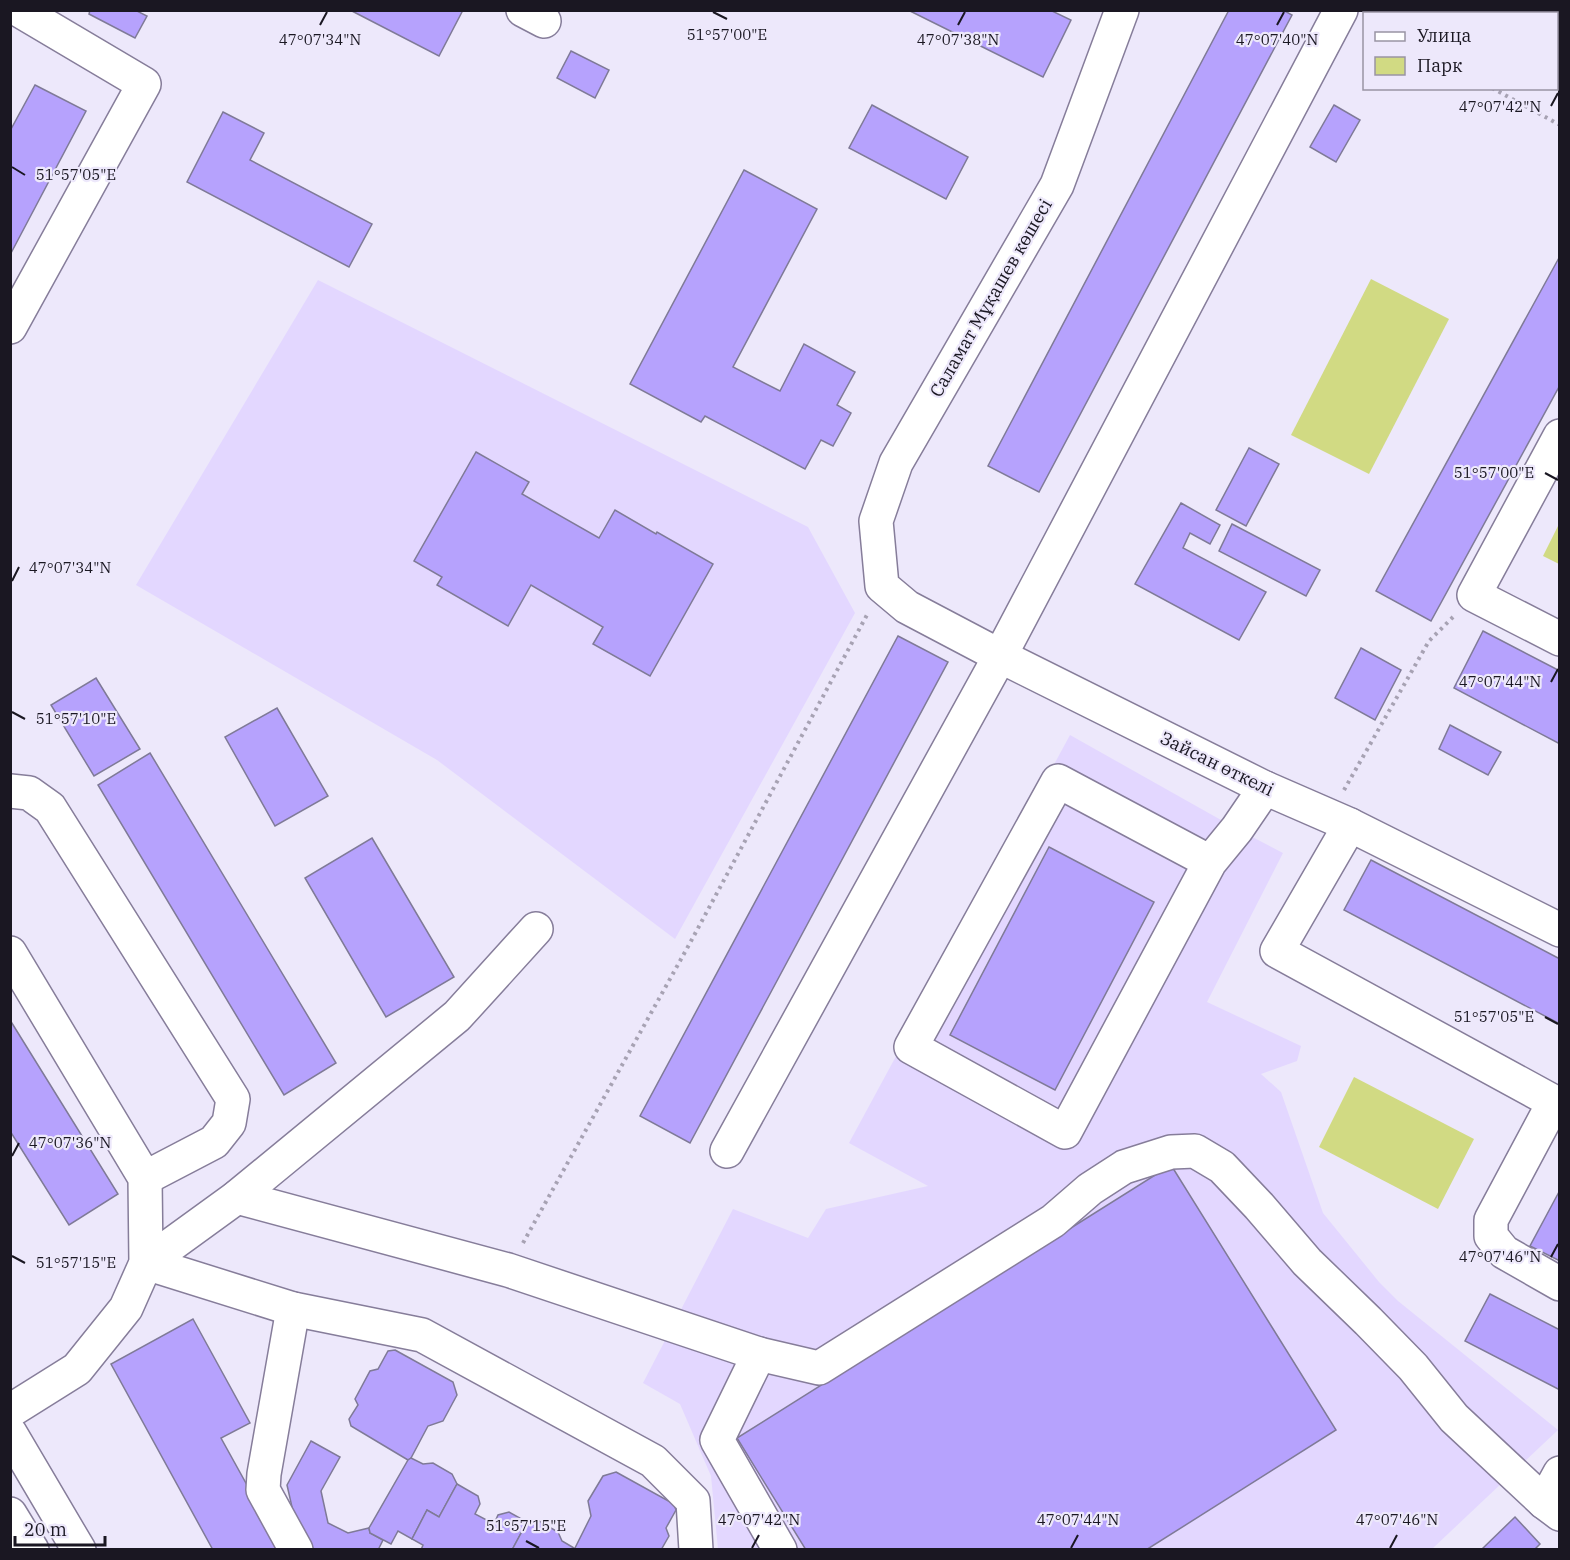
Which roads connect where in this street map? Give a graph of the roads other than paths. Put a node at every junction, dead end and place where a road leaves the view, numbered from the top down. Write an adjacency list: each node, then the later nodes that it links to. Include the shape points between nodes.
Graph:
1 (19, 10): 4 (street, via 144,84)
2 (1341, 10): 8 (street)
3 (1117, 12): 6 (street, Саламат Мұқашев көшесі, via 1057,185 896,463 876,521)
4 (10, 327)
5 (1560, 436): 7 (street, via 1474,595)
6 (882, 586): 8 (street, Зайсан өткелі, via 907,607)
7 (1560, 639)
8 (999, 656): 9 (street, Зайсан өткелі); 16 (street)
9 (1264, 788): 11 (street, Зайсан өткелі); 12 (street)
10 (10, 791): 17 (street, via 28,793 50,808 233,1099 229,1124 214,1142)
11 (1340, 821): 14 (street, Зайсан өткелі); 20 (street, via 1277,951 1554,1102 1491,1220 1491,1236 1504,1252)
12 (1210, 862): 12 (street, via 1065,1132 911,1047 1058,781)
13 (536, 929): 18 (street, via 457,1016)
14 (1560, 930)
15 (10, 953): 17 (street)
16 (727, 1150)
17 (146, 1178): 19 (street)
18 (237, 1197): 19 (street); 22 (street, via 508,1270)
19 (146, 1263): 21 (street); 23 (street, via 126,1308 77,1369)
20 (1560, 1284)
21 (293, 1309): 30 (street, via 263,1490); 31 (street, via 422,1335 653,1461 693,1501)
22 (759, 1354): 26 (street, via 819,1368 1053,1221 1090,1189 1124,1167 1171,1152 1195,1151 1221,1167 1307,1262 1413,1367 1454,1418); 32 (street, via 717,1440)
23 (10, 1411)
24 (10, 1432): 29 (street)
25 (1560, 1473): 26 (street)
26 (1552, 1508)
27 (10, 1514): 28 (street)
28 (32, 1550)
29 (79, 1550)
30 (296, 1550)
31 (696, 1550)
32 (780, 1550)

